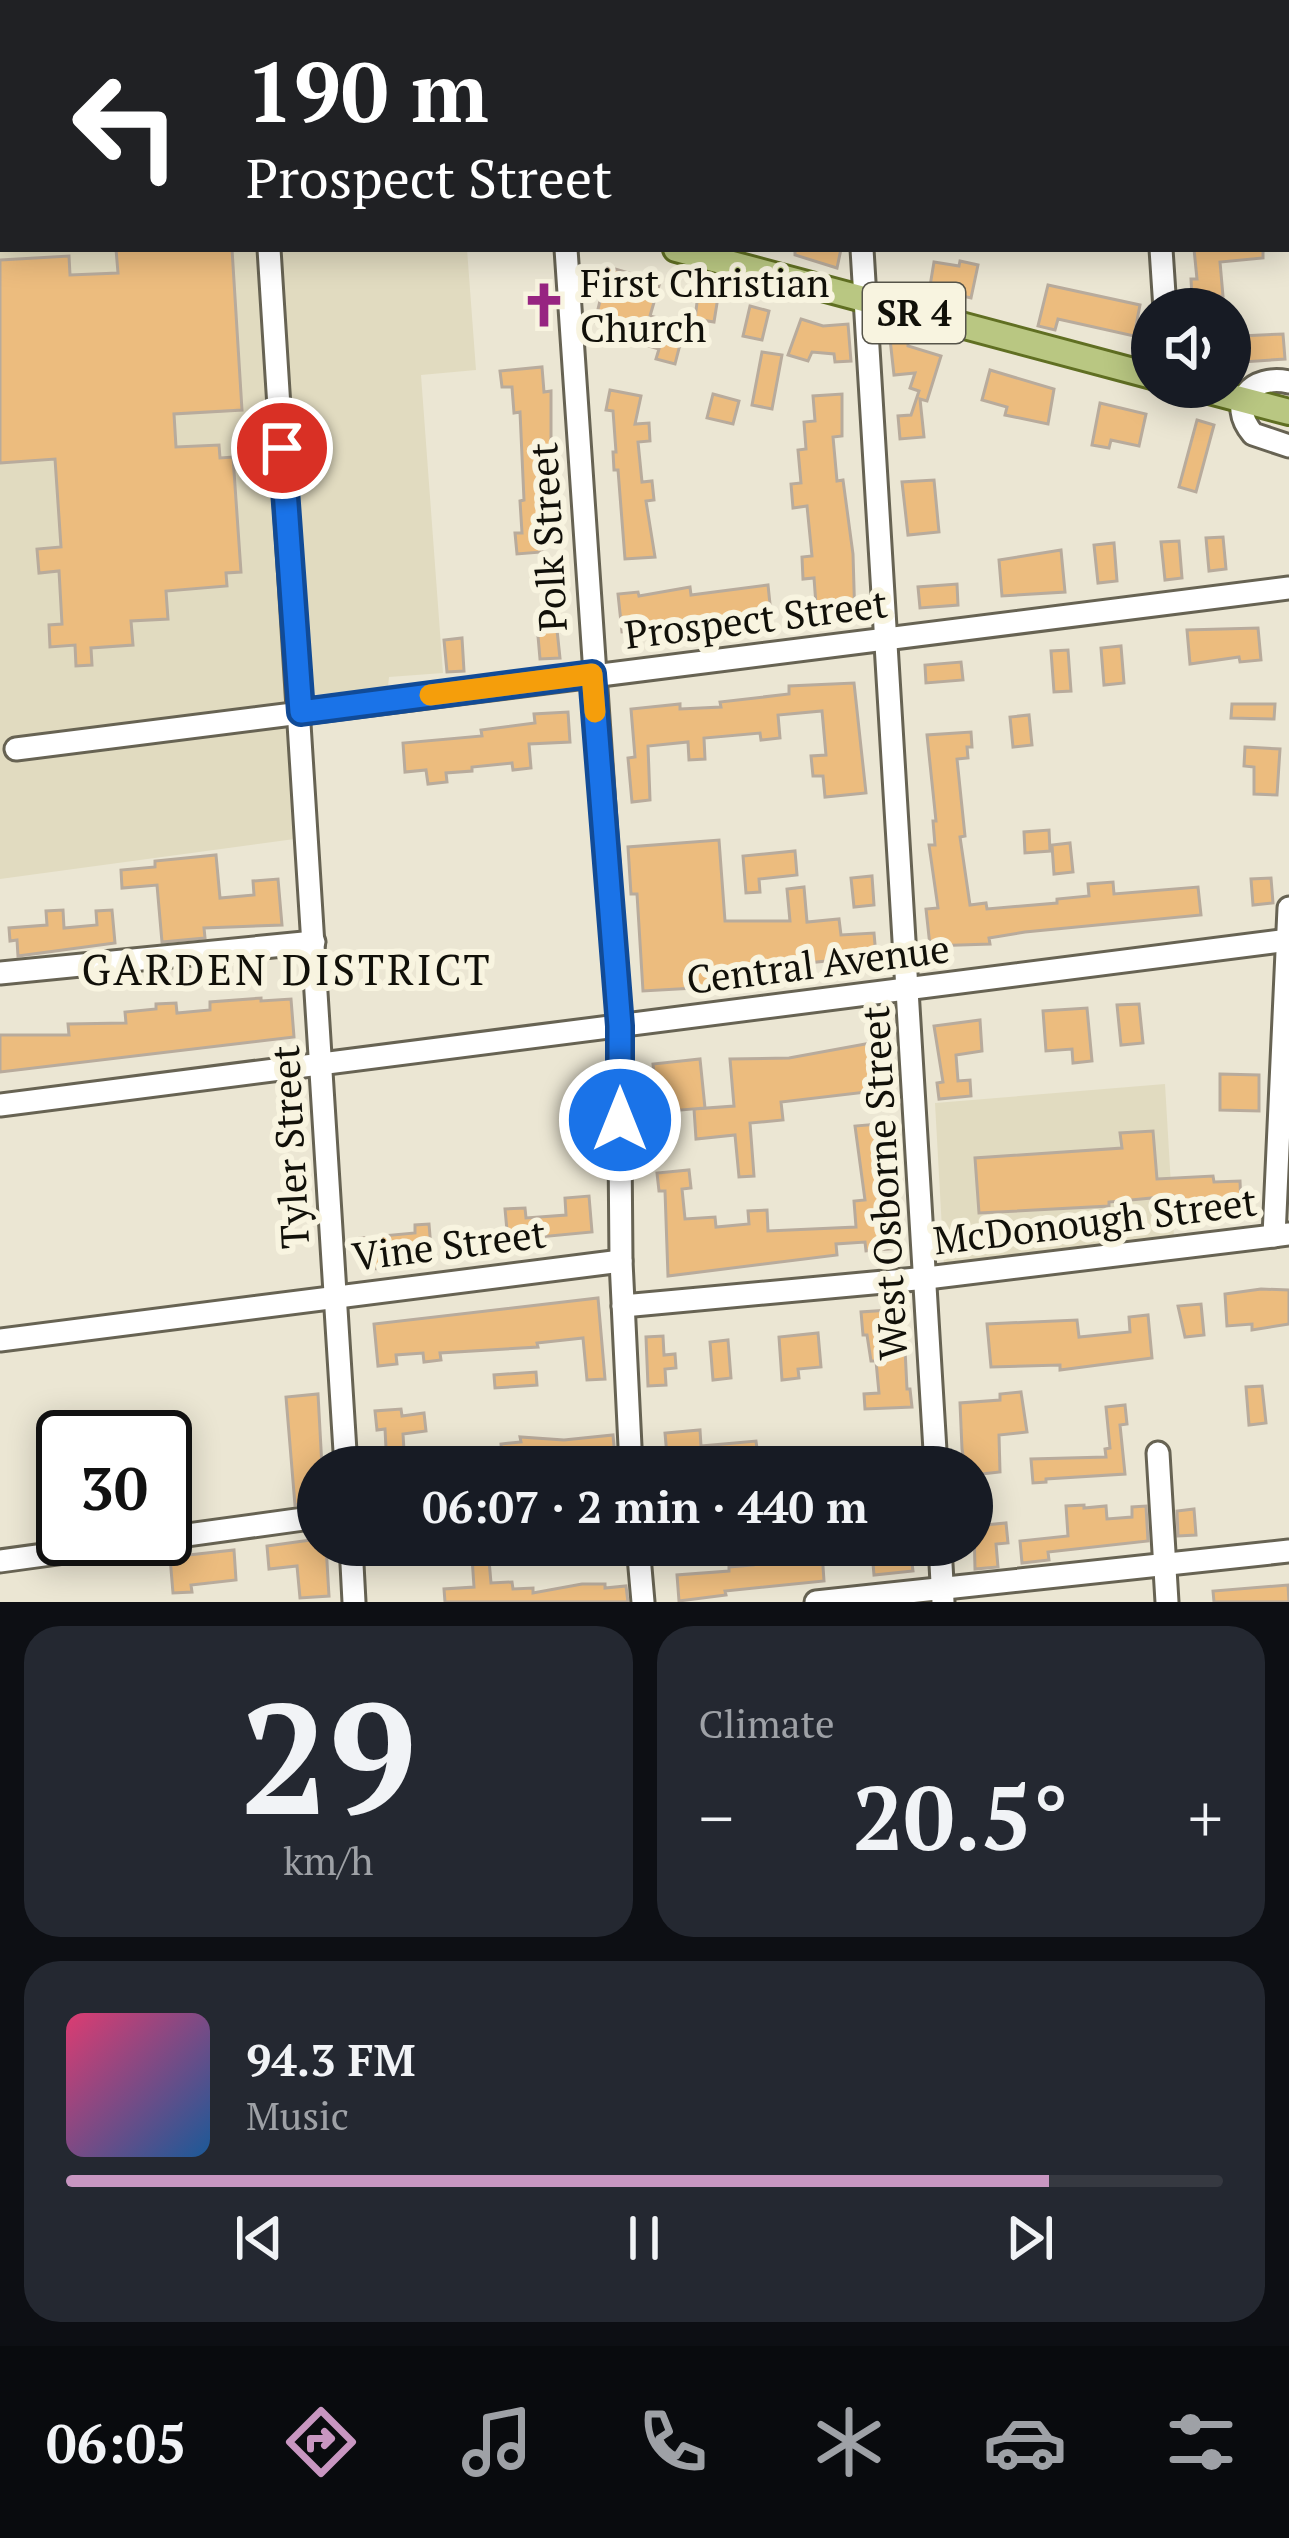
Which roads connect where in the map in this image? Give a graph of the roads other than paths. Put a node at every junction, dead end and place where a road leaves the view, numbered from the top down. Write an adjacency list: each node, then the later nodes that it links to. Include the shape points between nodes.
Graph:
1 (269, 252): 18 (street, Tyler Street)
2 (566, 252): 17 (street, Polk Street)
3 (687, 252): 7 (main road, SR 4)
4 (862, 252): 7 (street, West Osborne Street)
5 (1161, 252): 6 (street)
6 (1164, 288)
7 (865, 300): 8 (main road, SR 4); 16 (street, West Osborne Street)
8 (1131, 370)
9 (1289, 382): 10 (street)
10 (1251, 387)
11 (1251, 402): 13 (main road)
12 (1242, 408): 14 (street, via 1253,434)
13 (1289, 412)
14 (1289, 446)
15 (1289, 588): 16 (street, Prospect Street)
16 (887, 640): 17 (street, Prospect Street); 24 (street, West Osborne Street)
17 (592, 674): 18 (street, Prospect Street); 25 (street, Polk Street)
18 (301, 712): 19 (street, Prospect Street); 22 (street, Tyler Street)
19 (16, 749)
20 (1289, 908): 21 (street)
21 (1288, 940): 24 (street, Central Avenue); 28 (street)
22 (314, 942): 23 (street); 26 (street, Tyler Street)
23 (0, 973)
24 (908, 989): 25 (street, Central Avenue); 30 (street, West Osborne Street)
25 (620, 1026): 26 (street, Central Avenue); 29 (street, Polk Street)
26 (322, 1064): 27 (street, Central Avenue); 31 (street, Tyler Street)
27 (0, 1105)
28 (1281, 1235): 30 (street, McDonough Street)
29 (621, 1261): 31 (street, Vine Street); 32 (street, Polk Street)
30 (927, 1278): 32 (street, McDonough Street); 36 (street, West Osborne Street)
31 (334, 1295): 33 (street, Vine Street); 34 (street, Tyler Street)
32 (623, 1306): 35 (street, Polk Street)
33 (0, 1340)
34 (345, 1446)
35 (630, 1446)
36 (935, 1446)
37 (1158, 1453): 43 (street)
38 (297, 1520): 39 (street)
39 (192, 1535)
40 (1289, 1551): 43 (street)
41 (36, 1556): 42 (street)
42 (0, 1561)
43 (1165, 1565): 46 (street); 50 (street)
44 (352, 1566): 47 (street)
45 (640, 1566): 48 (street)
46 (942, 1594): 49 (street)
47 (354, 1602)
48 (643, 1602)
49 (816, 1602)
50 (1167, 1602)

